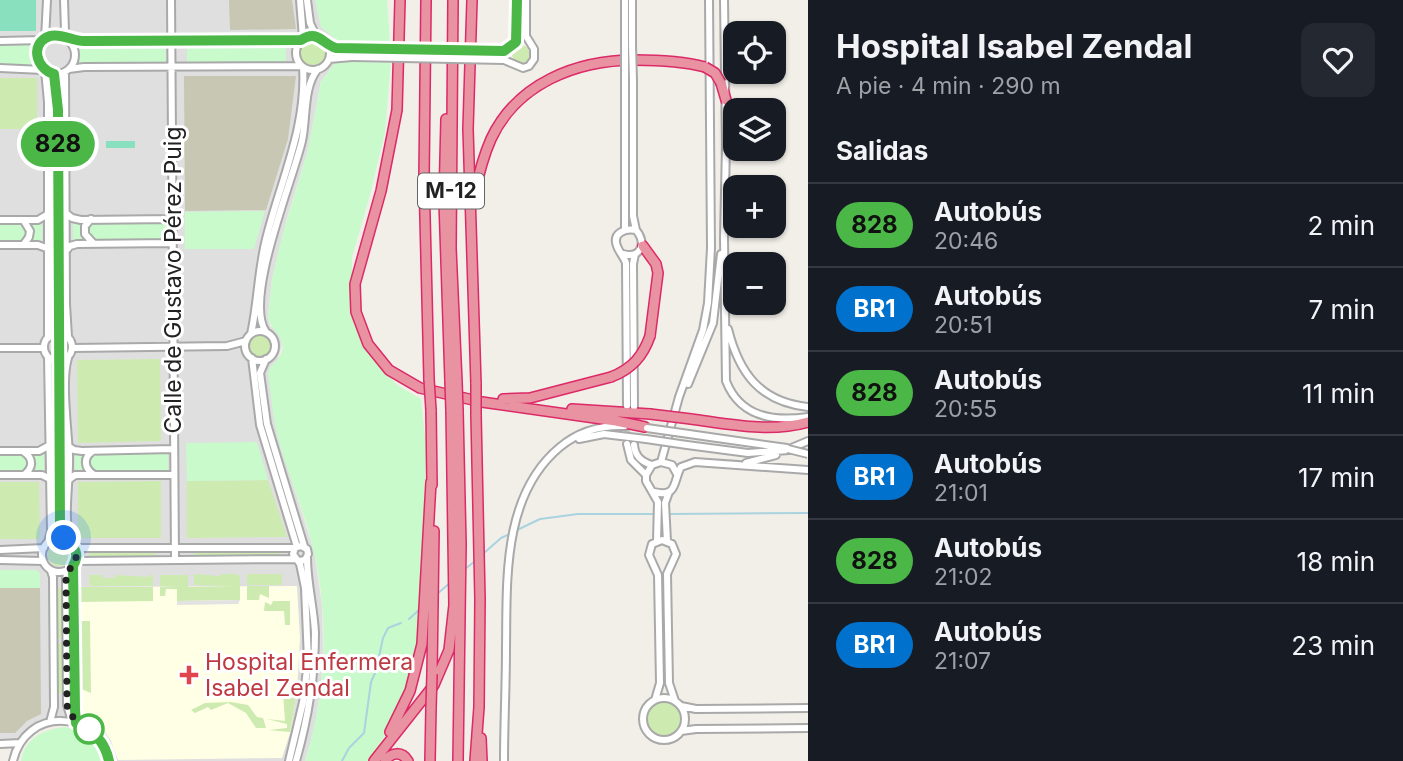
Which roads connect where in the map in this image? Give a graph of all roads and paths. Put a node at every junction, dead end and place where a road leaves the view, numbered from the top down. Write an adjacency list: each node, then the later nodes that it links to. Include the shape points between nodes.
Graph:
1 (47, 0): 19 (street)
2 (64, 0): 20 (street)
3 (171, 0): 21 (street, Calle de Gustavo Pérez Puig)
4 (300, 0): 18 (street)
5 (307, 0): 17 (street)
6 (394, 0): 39 (highway)
7 (400, 0): 39 (highway, via 399,90)
8 (424, 0): 124 (highway, bridge)
9 (472, 0): 48 (highway, M-12, via 468,129)
10 (517, 0): 23 (street)
11 (526, 0): 24 (street)
12 (625, 0): 25 (street)
13 (632, 0): 25 (street)
14 (709, 0): 78 (street, via 710,280 702,331)
15 (724, 0): 38 (street)
16 (453, 5): 79 (highway, M-12, bridge)
17 (316, 36): 18 (street); 26 (street)
18 (302, 39): 21 (street); 31 (street, via 295,50)
19 (44, 40): 20 (street, via 56,36); 22 (street); 34 (street, via 37,55)
20 (68, 40): 21 (street); 35 (street, via 76,55)
21 (171, 40): 30 (street, Calle de Gustavo Pérez Puig)
22 (0, 41)
23 (516, 42): 24 (street); 27 (street)
24 (528, 43): 29 (street, via 535,54 531,65 520,68)
25 (629, 44): 36 (street, bridge)
26 (329, 46): 27 (street, bridge); 28 (street)
27 (507, 50): 29 (street)
28 (329, 59): 29 (street, bridge); 33 (street)
29 (507, 61)
30 (171, 66): 31 (street); 35 (street); 43 (street, Calle de Gustavo Pérez Puig)
31 (302, 66): 33 (street); 61 (street, via 296,138 262,253)
32 (0, 68): 34 (street)
33 (318, 69): 60 (street, via 310,83 302,139 268,254 260,314)
34 (44, 70): 35 (street, via 54,74); 41 (street)
35 (67, 70): 40 (street)
36 (629, 80): 46 (street); 47 (street)
37 (725, 98): 48 (highway, bridge, via 715,73 679,62 593,63 538,85 516,103 492,138 474,196)
38 (726, 98)
39 (393, 131): 75 (highway, via 355,285 360,327 376,356 402,379 420,388)
40 (66, 213): 42 (street, via 76,219); 56 (street)
41 (48, 214): 45 (street, via 38,220); 55 (street)
42 (91, 219): 43 (street); 50 (street, via 85,233)
43 (173, 219): 51 (street, Calle de Gustavo Pérez Puig)
44 (0, 220): 45 (street)
45 (23, 220): 53 (street, via 30,234)
46 (625, 229): 47 (street); 57 (street, via 616,241)
47 (636, 230): 54 (street)
48 (472, 237): 129 (highway, M-12, bridge)
49 (724, 238): 59 (street); 78 (street, via 713,323)
50 (93, 243): 51 (street); 56 (street, via 73,244)
51 (172, 243): 65 (street, Calle de Gustavo Pérez Puig)
52 (0, 245): 53 (street)
53 (22, 245): 55 (street)
54 (643, 246): 58 (street); 75 (highway, bridge, via 658,272 650,336 631,368 530,398)
55 (49, 249): 63 (street)
56 (65, 252): 62 (street)
57 (622, 254): 58 (street); 58 (street, via 631,406)
58 (635, 254)
59 (726, 320): 76 (street, via 736,358 751,380 776,399); 80 (street, via 726,381 739,404 767,418)
60 (266, 332): 61 (street); 74 (street, via 275,343)
61 (251, 334): 64 (street)
62 (68, 337): 63 (street); 69 (street)
63 (48, 338): 68 (street)
64 (246, 341): 66 (street); 70 (street)
65 (173, 346): 66 (street); 69 (street); 85 (street, Calle de Gustavo Pérez Puig)
66 (227, 346): 70 (street)
67 (0, 348): 68 (street)
68 (44, 348): 71 (street)
69 (73, 348): 72 (street)
70 (246, 351): 73 (street)
71 (48, 358): 72 (street, via 59,362); 83 (street)
72 (68, 358): 84 (street)
73 (252, 358): 74 (street); 110 (street, via 263,435)
74 (266, 359): 110 (street, via 260,373 267,424)
75 (466, 398): 77 (highway)
76 (806, 407)
77 (528, 408): 80 (highway, bridge, via 650,414 761,428 785,427); 81 (highway)
78 (676, 408): 92 (street)
79 (455, 410): 125 (highway); 125 (highway, M-12, via 461,544)
80 (808, 419)
81 (646, 428): 86 (street, via 593,429); 87 (street, bridge)
82 (808, 441): 87 (street)
83 (50, 445): 89 (street); 102 (street)
84 (68, 446): 90 (street); 103 (street)
85 (173, 449): 90 (street); 100 (street, Calle de Gustavo Pérez Puig)
86 (558, 449): 87 (street, bridge, via 594,434 748,453); 148 (street, via 542,464 526,493 512,538)
87 (789, 449): 91 (street, bridge); 93 (street)
88 (0, 451): 89 (street)
89 (23, 451): 98 (street, via 32,463)
90 (93, 451): 99 (street, via 86,463)
91 (808, 452)
92 (661, 462): 94 (street); 96 (street, via 672,465)
93 (737, 464): 95 (street); 96 (street, via 695,462 683,465)
94 (652, 465): 101 (street); 101 (street, via 644,463 631,445 631,460)
95 (808, 470)
96 (677, 474): 105 (street, via 678,481)
97 (0, 475): 98 (street)
98 (24, 475): 102 (street)
99 (94, 475): 100 (street); 103 (street, via 75,475)
100 (174, 475): 112 (street, Calle de Gustavo Pérez Puig)
101 (646, 475): 104 (street)
102 (50, 479): 109 (street, via 51,531)
103 (67, 481): 106 (street)
104 (654, 492): 105 (street); 107 (street)
105 (669, 492): 108 (street, via 665,503)
106 (70, 541): 109 (street, via 60,538); 111 (street)
107 (657, 541): 108 (street); 120 (street, via 649,549)
108 (667, 541): 121 (street, via 676,554)
109 (46, 545): 113 (street); 118 (street)
110 (299, 547): 112 (street); 114 (street, via 308,552); 117 (street, via 293,554)
111 (76, 548): 112 (street); 119 (street)
112 (174, 549): 115 (street, Calle de Gustavo Pérez Puig)
113 (0, 550)
114 (307, 558): 117 (street); 142 (street, via 314,662)
115 (175, 559): 117 (street); 119 (street)
116 (0, 560): 118 (street)
117 (297, 560): 141 (street, via 307,606 308,661)
118 (43, 561): 123 (street)
119 (76, 561): 122 (street)
120 (655, 565): 121 (street); 126 (street, via 660,683)
121 (669, 565): 127 (street, via 669,683)
122 (68, 570): 123 (street); 131 (street, via 67,705)
123 (51, 571): 132 (street, via 54,707)
124 (430, 578): 138 (highway, via 419,662); 144 (highway, bridge)
125 (458, 605): 138 (highway, via 440,674); 145 (highway, M-12)
126 (654, 700): 127 (street); 134 (street, via 643,715 648,733 665,740)
127 (675, 701): 128 (street)
128 (681, 706): 130 (street); 134 (street, via 685,719)
129 (479, 708): 146 (highway, M-12); 147 (highway)
130 (808, 709)
131 (72, 721): 132 (street); 140 (street, via 99,738)
132 (50, 722): 135 (street, via 34,728)
133 (808, 729): 134 (street)
134 (681, 731)
135 (20, 743): 136 (street); 137 (street)
136 (0, 744)
137 (14, 759): 139 (street)
138 (379, 759): 143 (highway, via 402,754)
139 (6, 761)
140 (109, 761)
141 (289, 761)
142 (296, 761)
143 (408, 761)
144 (430, 761)
145 (458, 761)
146 (475, 761)
147 (482, 761)
148 (504, 761)

